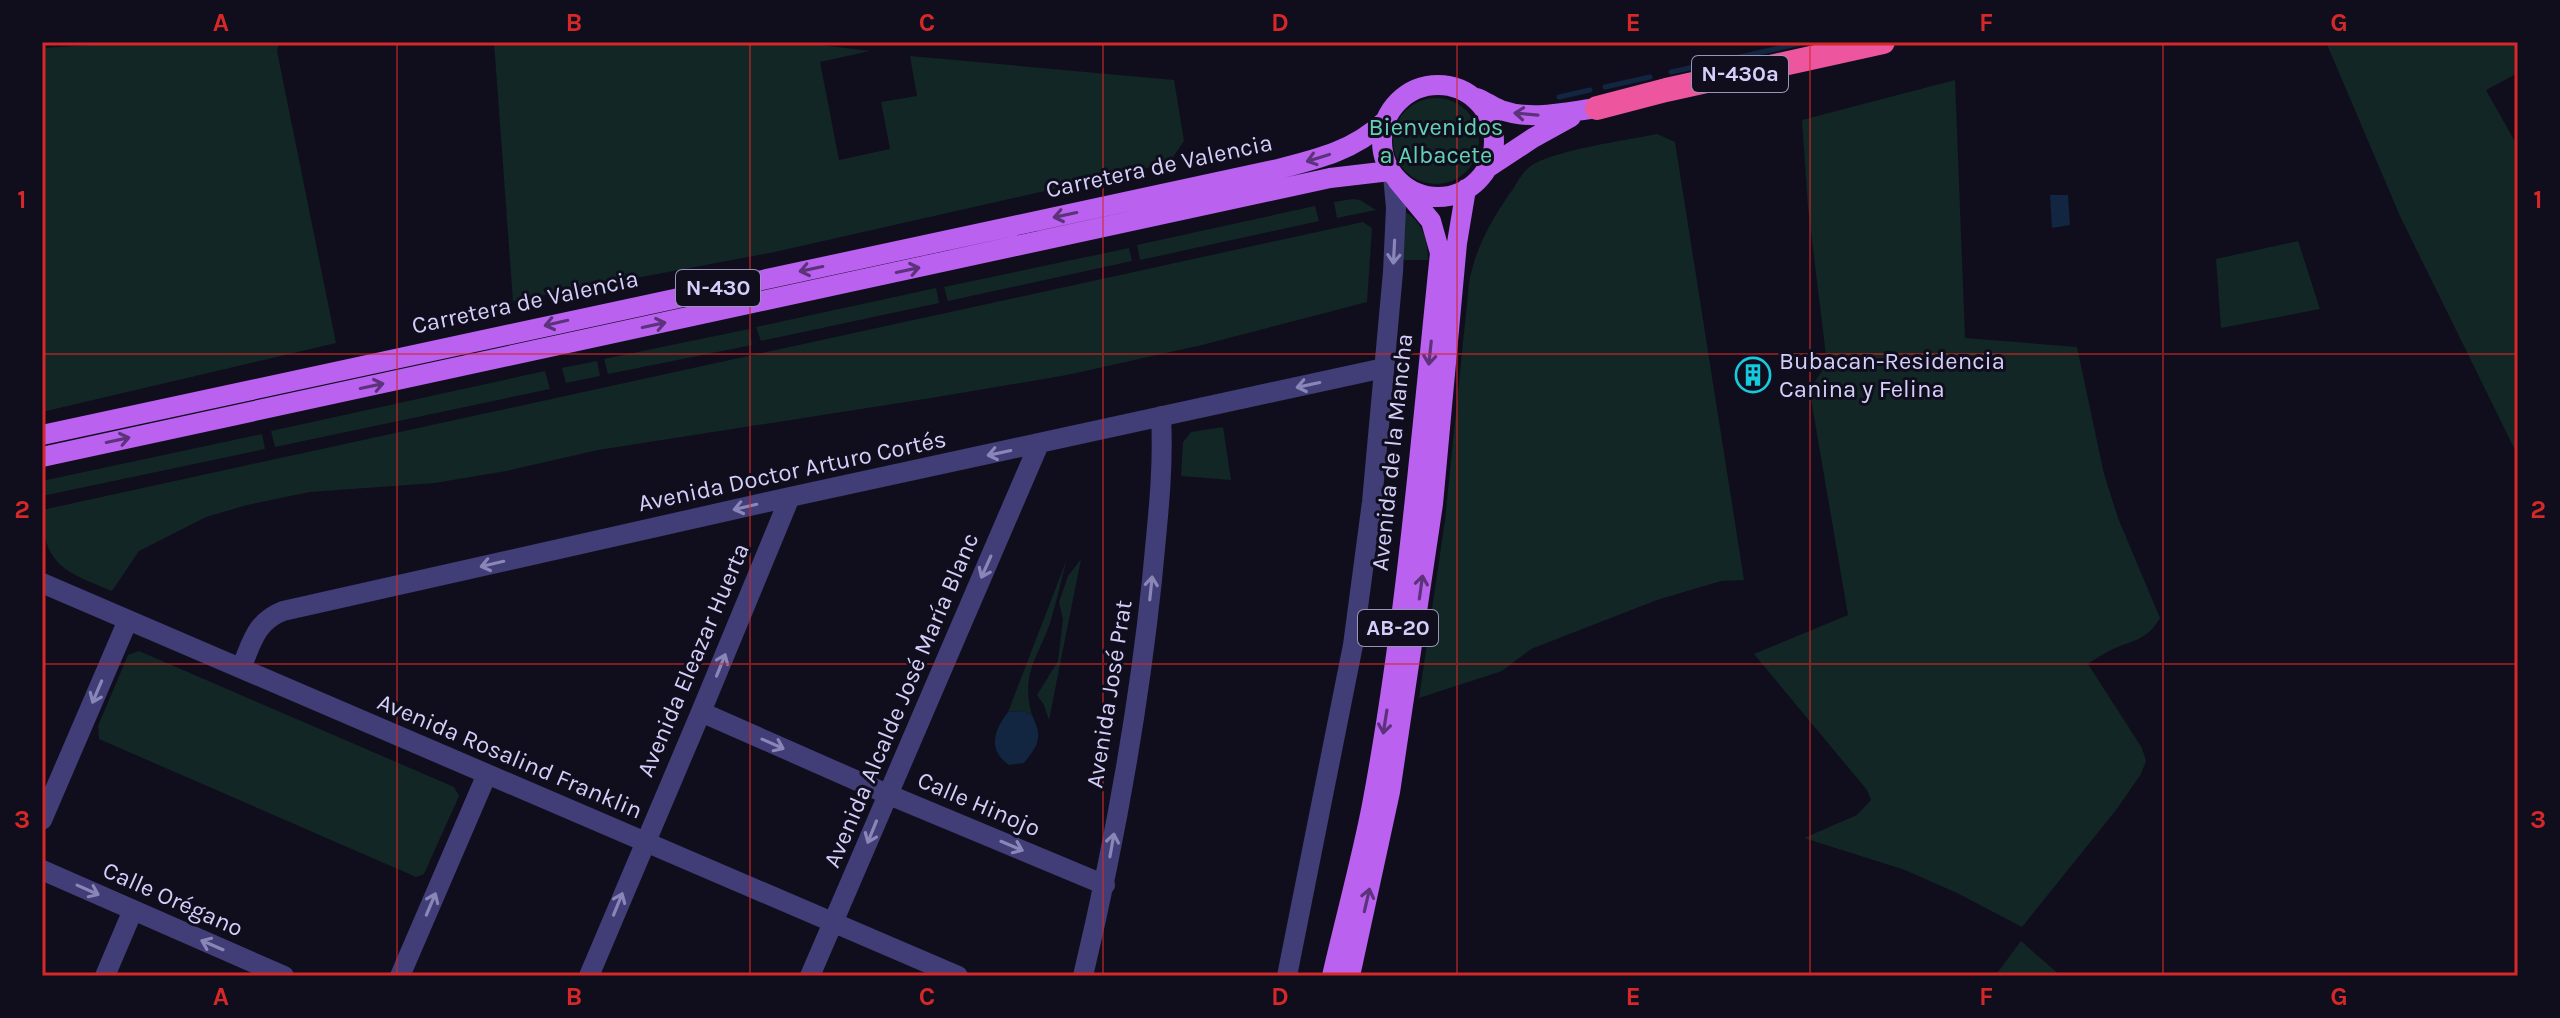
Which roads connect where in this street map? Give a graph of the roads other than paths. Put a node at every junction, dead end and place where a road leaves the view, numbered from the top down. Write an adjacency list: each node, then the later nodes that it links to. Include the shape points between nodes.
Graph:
1 (1883, 42): 2 (highway, N-430a)
2 (1853, 45): 4 (highway, N-430a)
3 (1460, 89): 4 (main road, one-way to 3, via 1523,115); 5 (main road, via 1416,89); 6 (main road, via 1476,100 1493,133)
4 (1597, 108): 6 (main road, via 1572,116)
5 (1385, 121): 7 (main road, via 1382,146); 11 (main road, Carretera de Valencia / N-430, one-way to 11, via 1353,145 1278,169)
6 (1486, 169): 8 (main road)
7 (1393, 175): 8 (main road, via 1430,197); 9 (street, Avenida de la Mancha, one-way to 9, via 1396,208); 13 (main road, Carretera de Valencia / N-430, one-way to 7, via 1330,178); 35 (main road, Avenida de la Mancha / AB-20, one-way to 35, via 1431,221 1440,253 1393,667 1371,807)
8 (1466, 189): 36 (main road, Avenida de la Mancha, one-way to 8, via 1393,775 1433,504)
9 (1384, 368): 10 (street, Avenida Doctor Arturo Cortés, one-way to 10); 34 (street, Avenida de la Mancha, via 1353,645)
10 (1161, 416): 12 (street, Avenida Doctor Arturo Cortés); 24 (street, Avenida José Prat, one-way to 10, via 1145,650 1163,464)
11 (42, 435)
12 (1039, 444): 14 (street, Avenida Doctor Arturo Cortés, one-way to 14); 20 (street, Avenida Alcalde José María Blanc, one-way to 20)
13 (42, 457)
14 (790, 497): 17 (street, Avenida Doctor Arturo Cortés, one-way to 17, via 283,611 259,627); 18 (street, Avenida Eleazar Huerta, one-way to 14)
15 (42, 583): 16 (street, Avenida Rosalind Franklin)
16 (128, 620): 17 (street, Avenida Rosalind Franklin); 21 (street, one-way to 21)
17 (241, 668): 19 (street, Avenida Rosalind Franklin)
18 (701, 712): 20 (street, Calle Hinojo, one-way to 20); 22 (street, Avenida Eleazar Huerta)
19 (487, 774): 22 (street, Avenida Rosalind Franklin); 30 (street, one-way to 19)
20 (887, 794): 24 (street, Calle Hinojo, one-way to 24); 26 (street, Avenida Alcalde José María Blanc, one-way to 26)
21 (42, 820)
22 (644, 842): 26 (street, Avenida Rosalind Franklin); 27 (street, Avenida Eleazar Huerta, one-way to 22)
23 (42, 870): 25 (street, Calle Orégano, one-way to 25)
24 (1105, 885): 33 (street, Avenida José Prat)
25 (133, 910): 28 (street); 29 (street, Calle Orégano, one-way to 25)
26 (834, 923): 31 (street, Avenida Alcalde José María Blanc); 32 (street, Avenida Rosalind Franklin)
27 (597, 974)
28 (105, 976)
29 (284, 976)
30 (400, 976)
31 (810, 976)
32 (958, 976)
33 (1083, 976)
34 (1287, 976)
35 (1332, 976)
36 (1350, 976)

